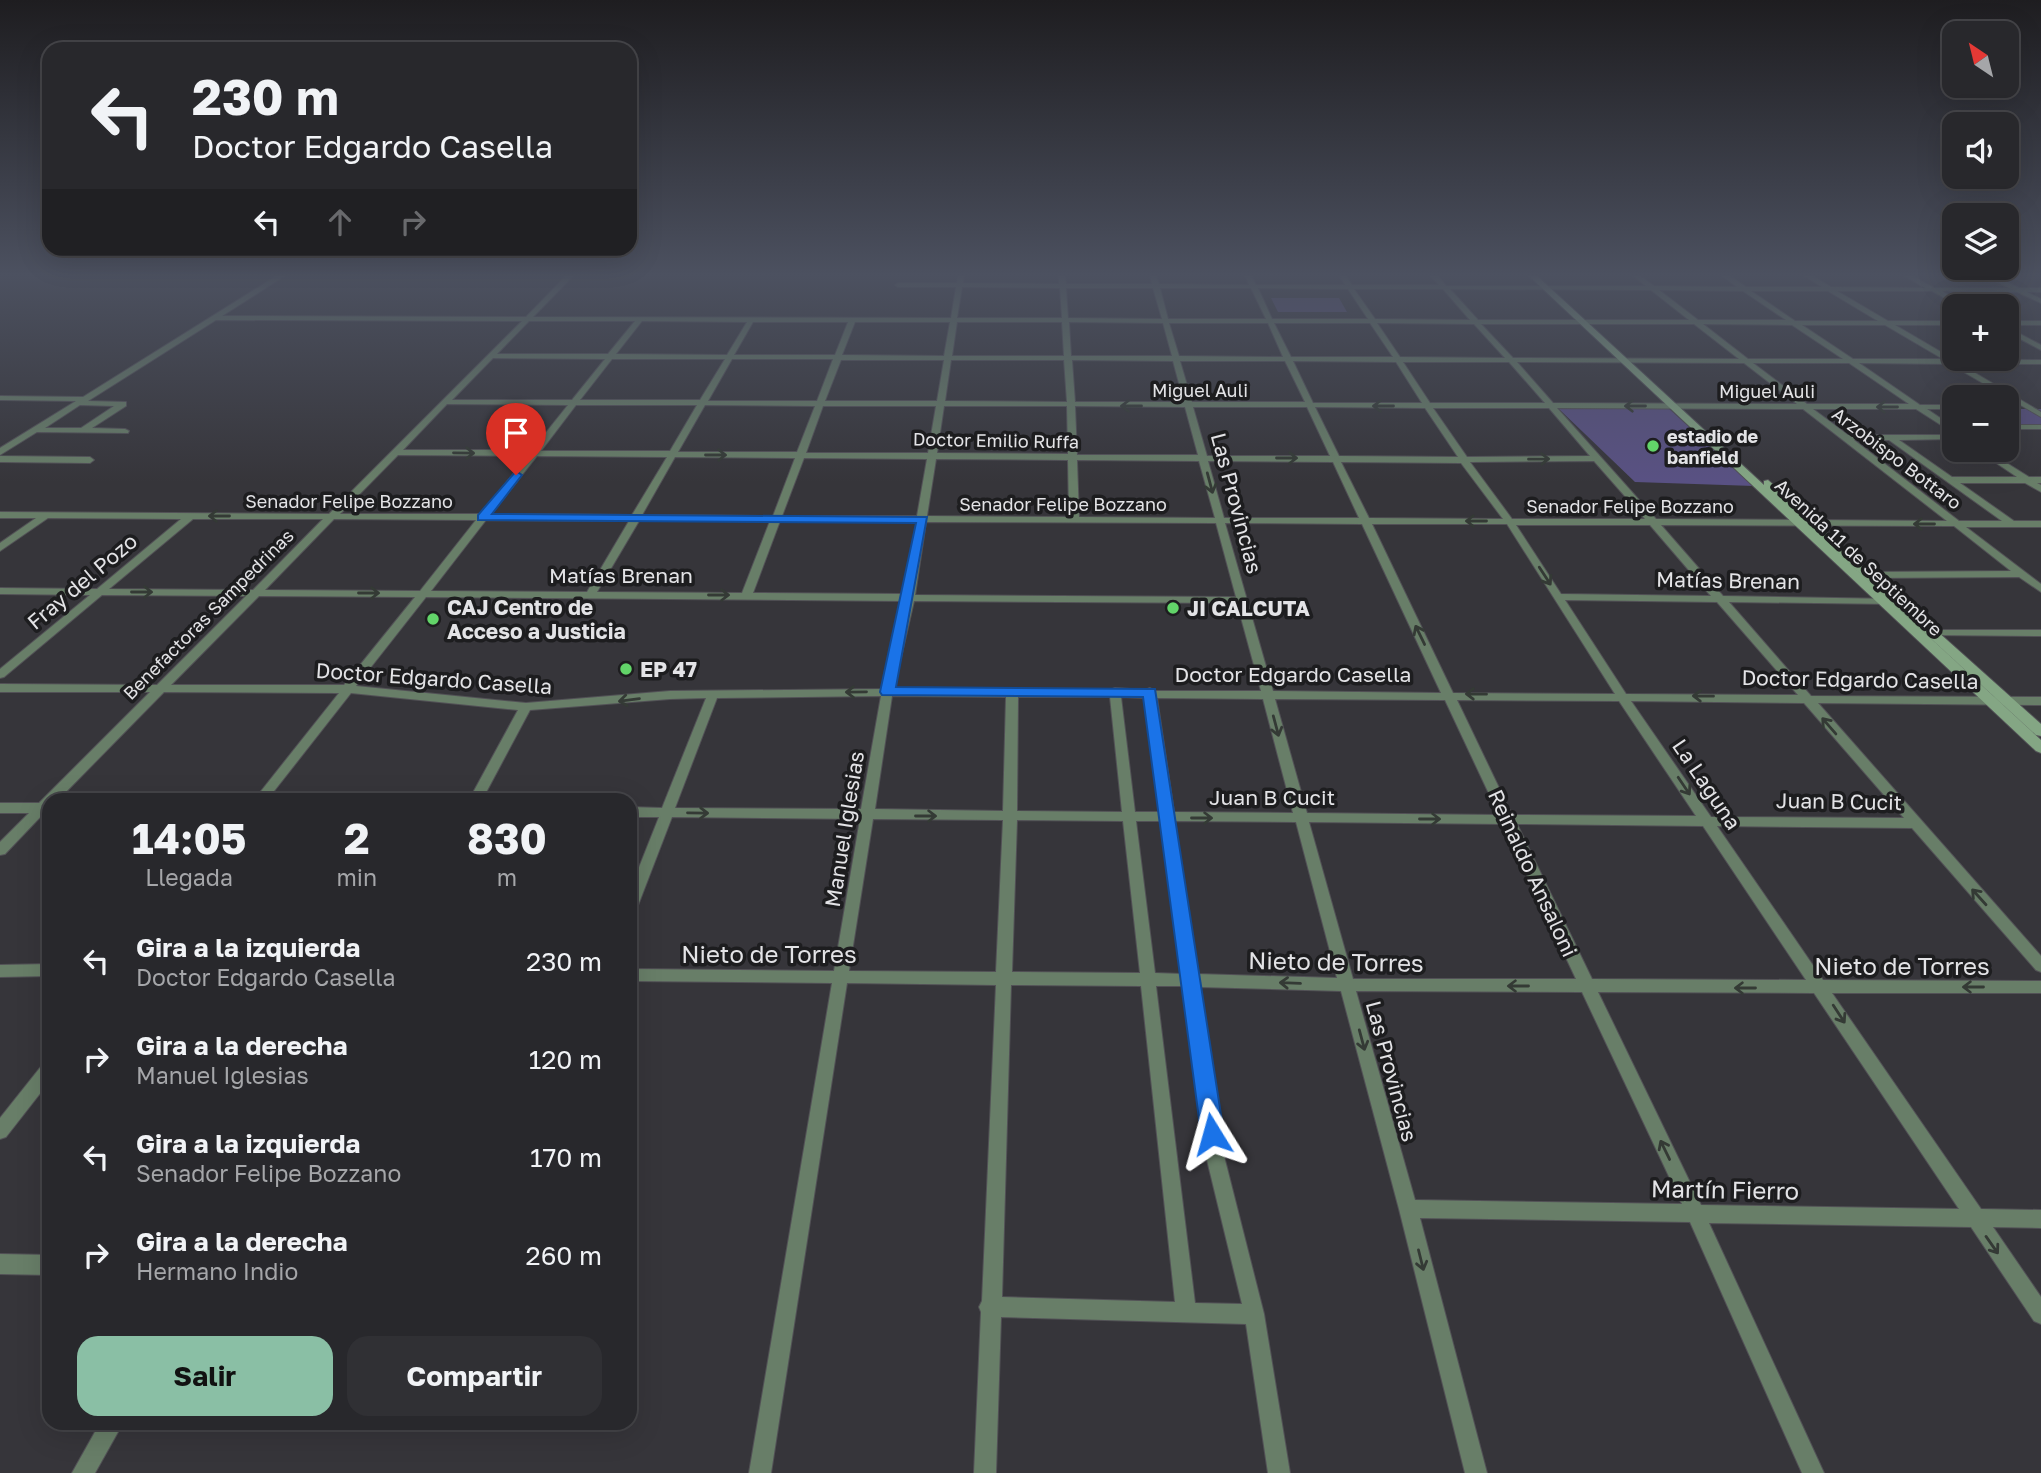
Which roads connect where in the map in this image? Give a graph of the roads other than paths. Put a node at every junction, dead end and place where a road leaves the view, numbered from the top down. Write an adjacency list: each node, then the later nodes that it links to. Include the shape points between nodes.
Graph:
1 (175, 344): 35 (street)
2 (503, 344): 16 (street, Benefactoras Sampedrinas)
3 (620, 344): 18 (street)
4 (737, 344): 19 (street)
5 (843, 344): 20 (street)
6 (951, 344): 21 (street, Manuel Iglesias)
7 (1066, 344): 22 (street)
8 (1171, 344): 23 (street, Las Provincias)
9 (1281, 344): 24 (street, Reinaldo Ansaloni)
10 (1387, 344): 25 (street, La Laguna)
11 (1496, 344): 26 (street)
12 (1610, 344): 27 (main road, Avenida 11 de Septiembre)
13 (1723, 344): 29 (street, Arzobispo Bottaro)
14 (1827, 344): 28 (street)
15 (1921, 344): 17 (street)
16 (491, 356): 18 (street); 36 (street, Benefactoras Sampedrinas)
17 (1942, 356)
18 (609, 357): 19 (street); 37 (street)
19 (729, 357): 20 (street); 38 (street)
20 (837, 358): 21 (street); 39 (street)
21 (948, 358): 22 (street); 40 (street, Manuel Iglesias)
22 (1067, 358): 23 (street); 41 (street)
23 (1175, 358): 24 (street); 42 (street, Las Provincias)
24 (1288, 359): 25 (street); 43 (street, Reinaldo Ansaloni)
25 (1398, 360): 26 (street); 46 (street, La Laguna)
26 (1511, 360): 27 (street); 44 (street)
27 (1629, 361): 29 (street); 45 (main road, Avenida 11 de Septiembre)
28 (1853, 361): 29 (street); 30 (street); 48 (street)
29 (1747, 362): 47 (street, Arzobispo Bottaro)
30 (1942, 362)
31 (2019, 362): 32 (street)
32 (2041, 362)
33 (1967, 371): 51 (street)
34 (0, 398): 35 (street)
35 (83, 401): 57 (street); 58 (street, via 123,404)
36 (446, 402): 37 (street, Miguel Auli); 64 (street, Benefactoras Sampedrinas)
37 (573, 402): 38 (street, Miguel Auli); 65 (street)
38 (703, 402): 39 (street, Miguel Auli); 66 (street)
39 (820, 403): 40 (street, Miguel Auli); 67 (street)
40 (942, 404): 41 (street, Miguel Auli); 68 (street, Manuel Iglesias)
41 (1071, 405): 42 (street, Miguel Auli, one-way to 41); 69 (street)
42 (1190, 406): 43 (street, Miguel Auli); 70 (street, Las Provincias)
43 (1310, 406): 46 (street, Miguel Auli, one-way to 43); 71 (street, Reinaldo Ansaloni)
44 (1551, 406): 45 (street, Miguel Auli, one-way to 44); 46 (street, Miguel Auli); 72 (street)
45 (1677, 406): 47 (street, Miguel Auli); 94 (main road, Avenida 11 de Septiembre); 95 (main road, Avenida 11 de Septiembre)
46 (1429, 407): 75 (street, La Laguna)
47 (1802, 407): 48 (street, Miguel Auli, one-way to 47); 61 (street, Arzobispo Bottaro)
48 (1918, 407): 49 (street, Miguel Auli); 54 (street)
49 (1942, 407)
50 (2019, 408): 51 (street)
51 (2030, 408): 52 (street); 53 (street)
52 (2041, 408)
53 (2041, 415)
54 (1942, 421)
55 (2019, 427): 56 (street)
56 (2041, 428)
57 (35, 430): 58 (street); 63 (street)
58 (82, 431): 59 (street)
59 (125, 431)
60 (1942, 436): 62 (street)
61 (1846, 438): 62 (street); 96 (street, Arzobispo Bottaro)
62 (1891, 438): 77 (street)
63 (0, 452)
64 (396, 452): 65 (street, Doctor Emilio Ruffa, one-way to 65); 84 (street, Benefactoras Sampedrinas)
65 (533, 453): 66 (street, Doctor Emilio Ruffa); 85 (street)
66 (672, 455): 67 (street, Doctor Emilio Ruffa, one-way to 67); 86 (street)
67 (800, 455): 68 (street, Doctor Emilio Ruffa); 87 (street)
68 (933, 455): 69 (street, Doctor Emilio Ruffa); 88 (street, Manuel Iglesias)
69 (1070, 457): 70 (street, Doctor Emilio Ruffa); 89 (street)
70 (1203, 458): 71 (street, Doctor Emilio Ruffa, one-way to 71); 90 (street, Las Provincias, one-way to 90)
71 (1335, 458): 75 (street, Doctor Emilio Ruffa); 91 (street, Reinaldo Ansaloni)
72 (1596, 458): 75 (street, Doctor Emilio Ruffa, one-way to 72); 93 (street)
73 (0, 459): 74 (street)
74 (90, 460)
75 (1464, 460): 92 (street, La Laguna)
76 (2000, 462): 78 (street)
77 (1952, 480): 78 (street); 97 (street)
78 (2026, 480): 79 (street); 80 (street)
79 (2041, 480)
80 (2041, 489)
81 (0, 515): 82 (street, Senador Felipe Bozzano)
82 (45, 516): 83 (street, Senador Felipe Bozzano); 99 (street)
83 (190, 516): 84 (street, Senador Felipe Bozzano, one-way to 83); 104 (street, Fray del Pozo)
84 (332, 517): 85 (street, Senador Felipe Bozzano); 105 (street, Benefactoras Sampedrinas)
85 (482, 517): 86 (street, Senador Felipe Bozzano); 106 (street)
86 (635, 518): 87 (street, Senador Felipe Bozzano); 107 (street)
87 (776, 519): 88 (street, Senador Felipe Bozzano); 108 (street)
88 (922, 519): 89 (street, Senador Felipe Bozzano); 110 (street, Manuel Iglesias)
89 (1074, 519): 90 (street, Senador Felipe Bozzano)
90 (1220, 520): 91 (street, Senador Felipe Bozzano); 112 (street, Las Provincias)
91 (1365, 521): 92 (street, Senador Felipe Bozzano, one-way to 91); 127 (street, Reinaldo Ansaloni, one-way to 91)
92 (1509, 521): 93 (street, Senador Felipe Bozzano); 109 (street, La Laguna, one-way to 109)
93 (1652, 522): 94 (street, Senador Felipe Bozzano); 111 (street)
94 (1796, 523): 95 (street, Senador Felipe Bozzano); 113 (main road, Avenida 11 de Septiembre)
95 (1812, 523): 96 (street, Senador Felipe Bozzano, one-way to 95); 101 (main road, Avenida 11 de Septiembre)
96 (1958, 524): 97 (street, Senador Felipe Bozzano); 100 (street, Arzobispo Bottaro)
97 (2013, 524): 98 (street, Senador Felipe Bozzano)
98 (2041, 524)
99 (0, 548)
100 (2022, 574): 101 (street); 102 (street, Arzobispo Bottaro)
101 (1868, 575): 114 (main road, Avenida 11 de Septiembre)
102 (2041, 589)
103 (0, 591): 104 (street, Matías Brenan)
104 (100, 592): 105 (street, Matías Brenan, one-way to 105); 117 (street, Fray del Pozo)
105 (257, 592): 106 (street, Matías Brenan, one-way to 106); 119 (street, Benefactoras Sampedrinas)
106 (423, 593): 107 (street, Matías Brenan); 120 (street)
107 (591, 594): 108 (street, Matías Brenan, one-way to 108)
108 (747, 595): 110 (street, Matías Brenan)
109 (1559, 597): 111 (street, Matías Brenan); 128 (street, La Laguna)
110 (909, 598): 112 (street, Matías Brenan); 121 (street, Manuel Iglesias)
111 (1717, 599): 113 (street, Matías Brenan); 129 (street)
112 (1241, 600): 125 (street, Las Provincias)
113 (1880, 601): 114 (street, Matías Brenan); 130 (main road, Avenida 11 de Septiembre)
114 (1898, 601): 115 (main road, Avenida 11 de Septiembre)
115 (1932, 633): 116 (street); 131 (main road, Avenida 11 de Septiembre)
116 (2041, 633)
117 (0, 675)
118 (0, 688): 119 (street, Doctor Edgardo Casella)
119 (161, 689): 120 (street, Doctor Edgardo Casella); 136 (street, Benefactoras Sampedrinas)
120 (347, 690): 133 (street, Doctor Edgardo Casella); 137 (street)
121 (887, 692): 122 (street, Doctor Edgardo Casella); 126 (street, Doctor Edgardo Casella, one-way to 126); 144 (street, Manuel Iglesias)
122 (1012, 692): 123 (street, Doctor Edgardo Casella); 145 (street)
123 (1115, 692): 124 (street, Doctor Edgardo Casella); 146 (street)
124 (1150, 692): 125 (street, Doctor Edgardo Casella); 147 (street)
125 (1267, 693): 127 (street, Doctor Edgardo Casella); 148 (street, Las Provincias, one-way to 148)
126 (713, 694): 133 (street, Doctor Edgardo Casella, one-way to 133); 143 (street)
127 (1448, 694): 128 (street, Doctor Edgardo Casella, one-way to 127); 149 (street, Reinaldo Ansaloni)
128 (1622, 695): 129 (street, Doctor Edgardo Casella, one-way to 128); 150 (street, La Laguna, one-way to 150)
129 (1805, 697): 130 (street, Doctor Edgardo Casella); 151 (street, one-way to 129)
130 (1989, 700): 131 (street, Doctor Edgardo Casella); 135 (main road, Avenida 11 de Septiembre)
131 (2006, 700): 132 (street, Doctor Edgardo Casella); 134 (main road, Avenida 11 de Septiembre)
132 (2041, 701)
133 (526, 707): 138 (street)
134 (2041, 732)
135 (2041, 748)
136 (58, 793)
137 (266, 793)
138 (479, 793)
139 (42, 804): 140 (street)
140 (0, 808)
141 (42, 809): 152 (street, Benefactoras Sampedrinas)
142 (637, 813): 143 (street, Juan B Cucit)
143 (665, 813): 144 (street, Juan B Cucit, one-way to 144); 153 (street)
144 (867, 815): 145 (street, Juan B Cucit, one-way to 145); 158 (street, Manuel Iglesias)
145 (1010, 816): 146 (street, Juan B Cucit); 160 (street)
146 (1129, 817): 147 (street, Juan B Cucit); 161 (street)
147 (1166, 817): 148 (street, Juan B Cucit, one-way to 148); 159 (street)
148 (1301, 818): 149 (street, Juan B Cucit, one-way to 149); 162 (street, Las Provincias)
149 (1508, 820): 150 (street, Juan B Cucit); 163 (street, Reinaldo Ansaloni)
150 (1708, 821): 151 (street, Juan B Cucit); 165 (street, La Laguna)
151 (1914, 823): 154 (street, one-way to 151)
152 (0, 850)
153 (637, 889)
154 (2041, 966)
155 (42, 970): 156 (street)
156 (0, 971)
157 (637, 975): 158 (street, Nieto de Torres)
158 (841, 975): 160 (street, Nieto de Torres); 180 (street, Manuel Iglesias)
159 (1191, 979): 161 (street, Nieto de Torres); 162 (street, Nieto de Torres, one-way to 159); 176 (street, via 1216,1160)
160 (1004, 980): 161 (street, Nieto de Torres); 174 (street)
161 (1150, 980): 175 (street)
162 (1346, 985): 163 (street, Nieto de Torres, one-way to 162); 168 (street, Las Provincias, one-way to 168)
163 (1586, 987): 165 (street, Nieto de Torres, one-way to 163); 169 (street, Reinaldo Ansaloni, one-way to 163)
164 (2041, 987): 165 (street, Nieto de Torres, one-way to 165)
165 (1822, 988): 170 (street, La Laguna, one-way to 170)
166 (42, 1078): 167 (street)
167 (0, 1131)
168 (1408, 1209): 169 (street, Martín Fierro); 183 (street, Las Provincias, one-way to 183)
169 (1695, 1212): 170 (street, Martín Fierro); 184 (street, Reinaldo Ansaloni)
170 (1975, 1219): 171 (street, Martín Fierro); 177 (street, La Laguna, one-way to 177)
171 (2041, 1219)
172 (0, 1264): 173 (street)
173 (42, 1265)
174 (989, 1307): 175 (street); 181 (street)
175 (1186, 1312): 176 (street)
176 (1254, 1314): 182 (street)
177 (2041, 1314)
178 (108, 1430): 179 (street)
179 (83, 1473)
180 (760, 1473)
181 (985, 1473)
182 (1279, 1473)
183 (1476, 1473)
184 (1813, 1473)

